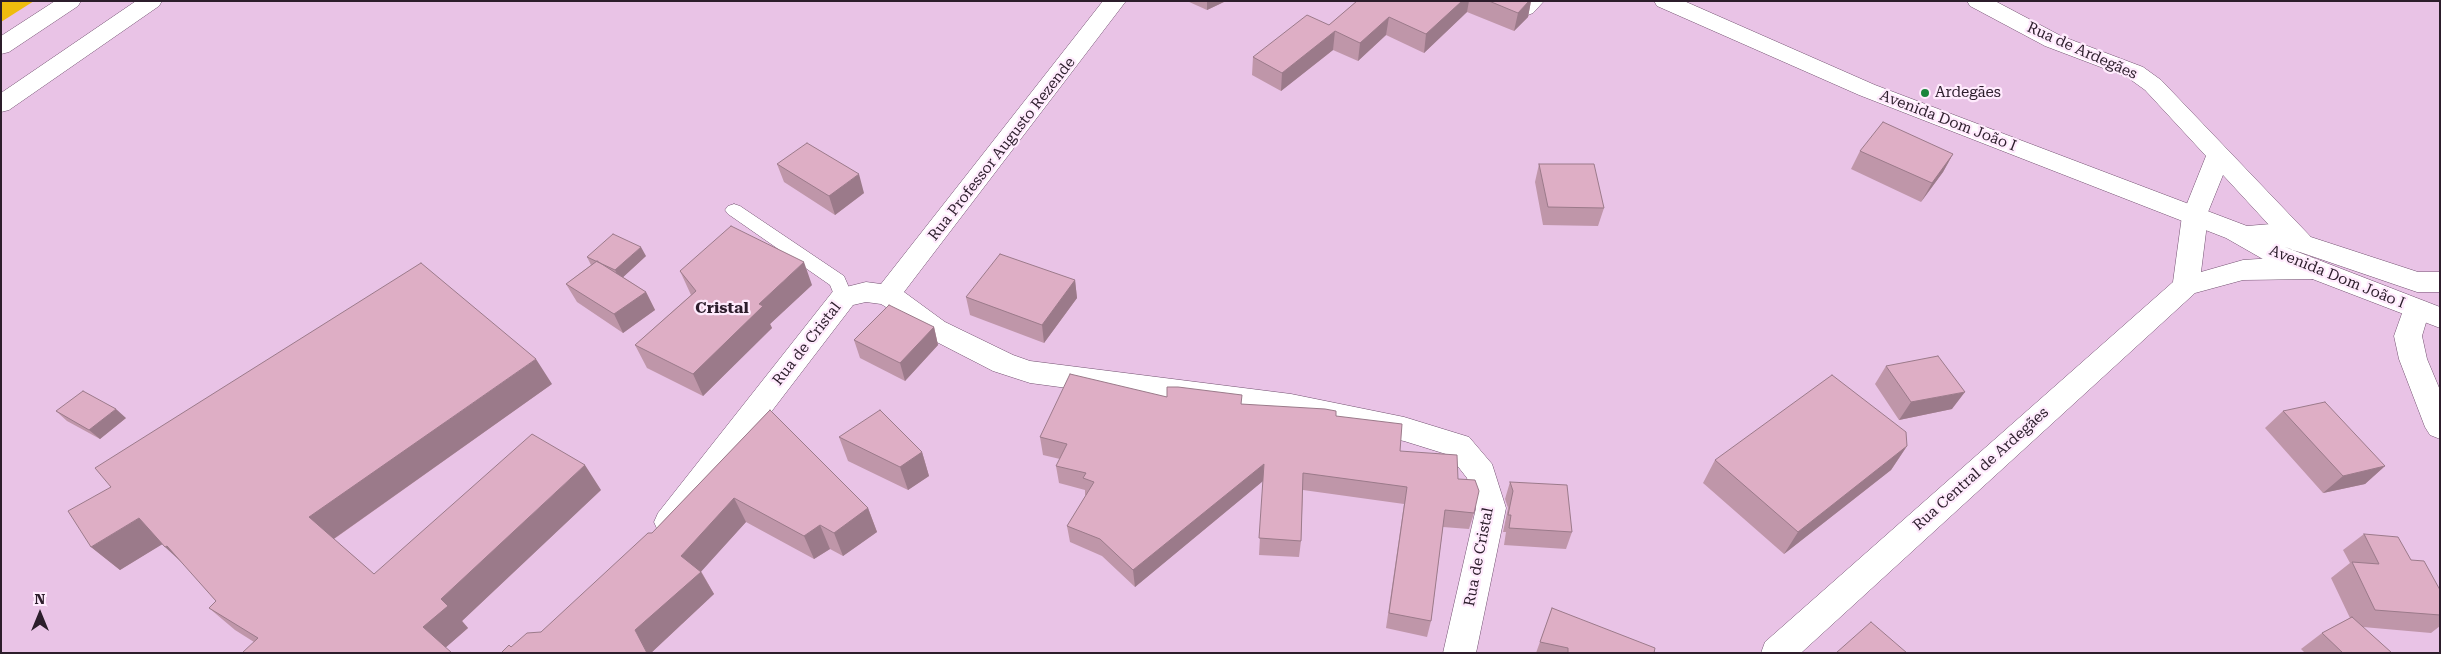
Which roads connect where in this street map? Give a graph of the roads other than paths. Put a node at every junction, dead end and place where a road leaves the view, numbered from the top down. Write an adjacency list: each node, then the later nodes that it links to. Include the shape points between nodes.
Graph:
1 (70, 1): 8 (main road)
2 (151, 1): 9 (main road)
3 (1115, 1): 18 (main road, Rua Professor Augusto Rezende)
4 (1508, 1): 5 (lane, via 1528,10)
5 (1537, 1)
6 (1665, 1): 12 (main road, Avenida Dom João I, via 1867,90)
7 (1978, 1): 10 (main road, Rua de Ardegães, via 2053,40 2135,72 2173,104)
8 (1, 47)
9 (1, 104)
10 (2218, 156): 12 (main road); 14 (main road, Rua de Ardegães)
11 (734, 210): 19 (lane, via 838,281)
12 (2195, 216): 13 (main road, Avenida Dom João I); 17 (main road)
13 (2235, 231): 14 (main road, Avenida Dom João I, via 2271,234); 15 (main road, Avenida Dom João I, via 2277,255)
14 (2301, 243): 16 (main road, Avenida Dom João I, via 2417,282)
15 (2314, 269): 17 (main road, Rua Central de Ardegães, via 2243,270); 20 (main road, Avenida Dom João I)
16 (2440, 282)
17 (2186, 286): 24 (main road, Rua Central de Ardegães)
18 (887, 295): 19 (main road, Rua de Cristal, via 866,292); 23 (main road, Rua de Cristal, via 935,329 1003,363 1030,372 1291,406 1404,429 1459,446 1481,473 1492,508)
19 (844, 297): 22 (main road, Rua de Cristal)
20 (2428, 313): 21 (main road, via 2408,336 2413,359)
21 (2440, 427)
22 (653, 542)
23 (1459, 653)
24 (1777, 653)

